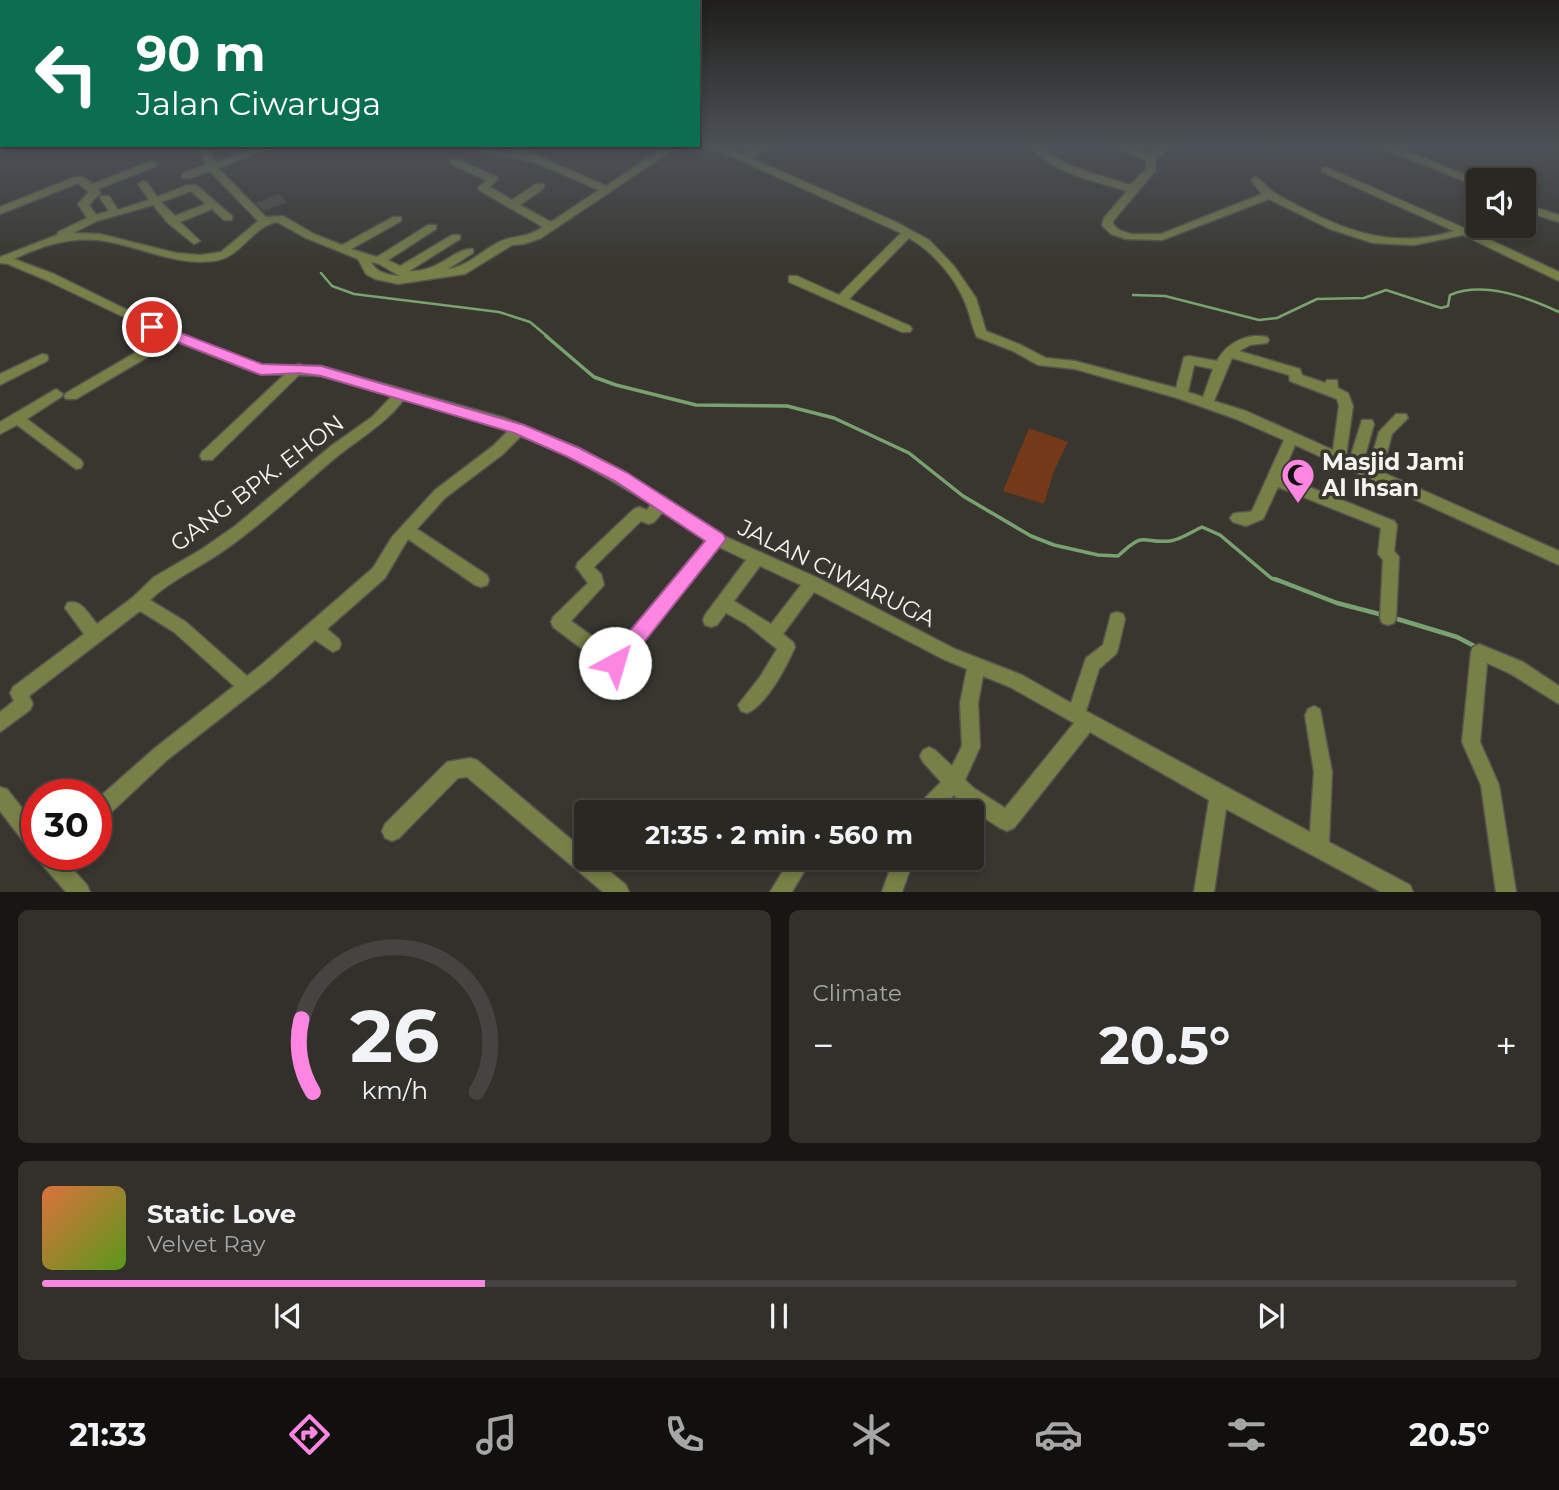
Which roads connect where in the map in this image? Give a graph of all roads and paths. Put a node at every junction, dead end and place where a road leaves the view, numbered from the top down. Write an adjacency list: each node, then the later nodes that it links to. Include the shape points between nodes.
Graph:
1 (60, 187): 21 (street)
2 (96, 187): 14 (street)
3 (145, 187): 18 (street)
4 (231, 187): 29 (street)
5 (484, 187): 19 (street)
6 (539, 187): 19 (street)
7 (599, 187): 15 (street)
8 (612, 187): 15 (street)
9 (806, 187): 33 (street)
10 (1125, 187): 11 (street)
11 (1136, 187): 16 (street, via 1107,225 1130,237 1162,237)
12 (1262, 187): 16 (street)
13 (1363, 187): 32 (street)
14 (93, 188): 25 (street, via 94,196 83,206)
15 (607, 190): 31 (street)
16 (1269, 195): 32 (street, via 1376,240 1428,240)
17 (105, 198): 23 (street)
18 (156, 200): 20 (street, via 194,187); 23 (street); 28 (street)
19 (514, 204): 31 (street)
20 (211, 206): 24 (street); 28 (street)
21 (0, 211)
22 (1536, 211): 27 (street)
23 (112, 214): 25 (street)
24 (228, 218)
25 (93, 219): 34 (street)
26 (397, 219): 37 (street)
27 (1559, 219)
28 (172, 221): 36 (street)
29 (264, 221): 34 (street, via 226,255 199,258 160,256 100,237); 37 (street, via 284,219 310,236)
30 (432, 228): 41 (street)
31 (551, 228): 39 (street, via 529,240 509,242 461,271 413,280 379,276)
32 (1464, 232): 43 (street)
33 (907, 233): 45 (street); 55 (street, via 928,245 961,284 973,304 981,334 1043,362 1075,365)
34 (46, 237): 40 (street)
35 (456, 237): 42 (street)
36 (194, 240)
37 (344, 248): 39 (street)
38 (469, 251): 42 (street, via 430,274)
39 (362, 257): 41 (street)
40 (1, 260): 47 (street, JALAN CIWARUGA, via 50,277)
41 (378, 261): 42 (street)
42 (400, 271)
43 (1559, 277)
44 (793, 279): 45 (street)
45 (842, 299): 46 (street)
46 (906, 329)
47 (174, 336): 52 (street, JALAN CIWARUGA, via 261,370); 57 (street)
48 (1263, 340): 49 (street, via 1246,340)
49 (1228, 352): 51 (street); 66 (street, via 1295,372 1294,378 1331,387 1343,396 1346,406)
50 (42, 358): 53 (street)
51 (1220, 366): 55 (street, via 1189,360); 58 (street)
52 (299, 368): 56 (street, JALAN CIWARUGA); 65 (street)
53 (0, 380)
54 (56, 394): 59 (street)
55 (1181, 394): 58 (street)
56 (400, 395): 63 (street, JALAN CIWARUGA); 79 (street, GANG BPK. EHON, via 376,423)
57 (71, 396)
58 (1207, 402): 64 (street)
59 (17, 418): 62 (street); 67 (street)
60 (1402, 418): 69 (street, via 1386,432)
61 (1367, 424): 68 (street)
62 (0, 429)
63 (519, 429): 71 (street, JALAN CIWARUGA, via 609,470); 73 (street, via 440,494)
64 (1292, 437): 66 (street); 70 (street)
65 (207, 456)
66 (1339, 457): 68 (street)
67 (76, 464)
68 (1355, 465): 69 (street)
69 (1374, 474): 75 (street)
70 (1274, 479): 72 (street, via 1258,515); 82 (street, via 1389,525 1385,541 1386,554 1391,557)
71 (661, 503): 74 (street, JALAN CIWARUGA); 74 (street, via 649,518 639,513 584,567 596,585 559,622 615,663)
72 (1238, 519)
73 (406, 530): 77 (street); 85 (street, via 379,573)
74 (717, 539): 76 (street, JALAN CIWARUGA)
75 (1559, 557)
76 (756, 559): 78 (street, JALAN CIWARUGA); 80 (street)
77 (481, 580)
78 (812, 583): 87 (street); 89 (street, JALAN CIWARUGA)
79 (138, 603): 86 (street, GANG BPK. EHON); 90 (street, via 156,608 175,622)
80 (725, 604): 84 (street); 87 (street)
81 (72, 608): 86 (street)
82 (1388, 618)
83 (1117, 619): 94 (street, via 1110,649 1092,664)
84 (711, 620)
85 (315, 629): 88 (street); 90 (street)
86 (95, 634): 95 (street, GANG BPK. EHON, via 19,693 22,709)
87 (773, 635): 92 (street, via 787,647 785,653)
88 (333, 644)
89 (977, 665): 94 (street, JALAN CIWARUGA); 97 (street, via 969,703 971,747)
90 (246, 686): 100 (street)
91 (1559, 696): 114 (street, via 1517,668 1479,652 1471,742 1490,785)
92 (747, 705)
93 (1314, 715): 104 (street, via 1323,772)
94 (1082, 717): 97 (street, via 1007,821 981,806); 98 (street, JALAN CIWARUGA)
95 (0, 723)
96 (929, 756): 97 (street)
97 (955, 781): 101 (street)
98 (1219, 795): 104 (street, JALAN CIWARUGA); 112 (street)
99 (0, 796): 102 (street)
100 (112, 798)
101 (937, 800)
102 (21, 822)
103 (392, 831): 109 (street, via 454,769 470,767)
104 (1319, 848): 113 (street, JALAN CIWARUGA)
105 (62, 870): 108 (street)
106 (794, 870): 110 (street)
107 (900, 870): 111 (street)
108 (80, 891)
109 (618, 891)
110 (780, 891)
111 (892, 891)
112 (1204, 891)
113 (1403, 891)
114 (1506, 891)

